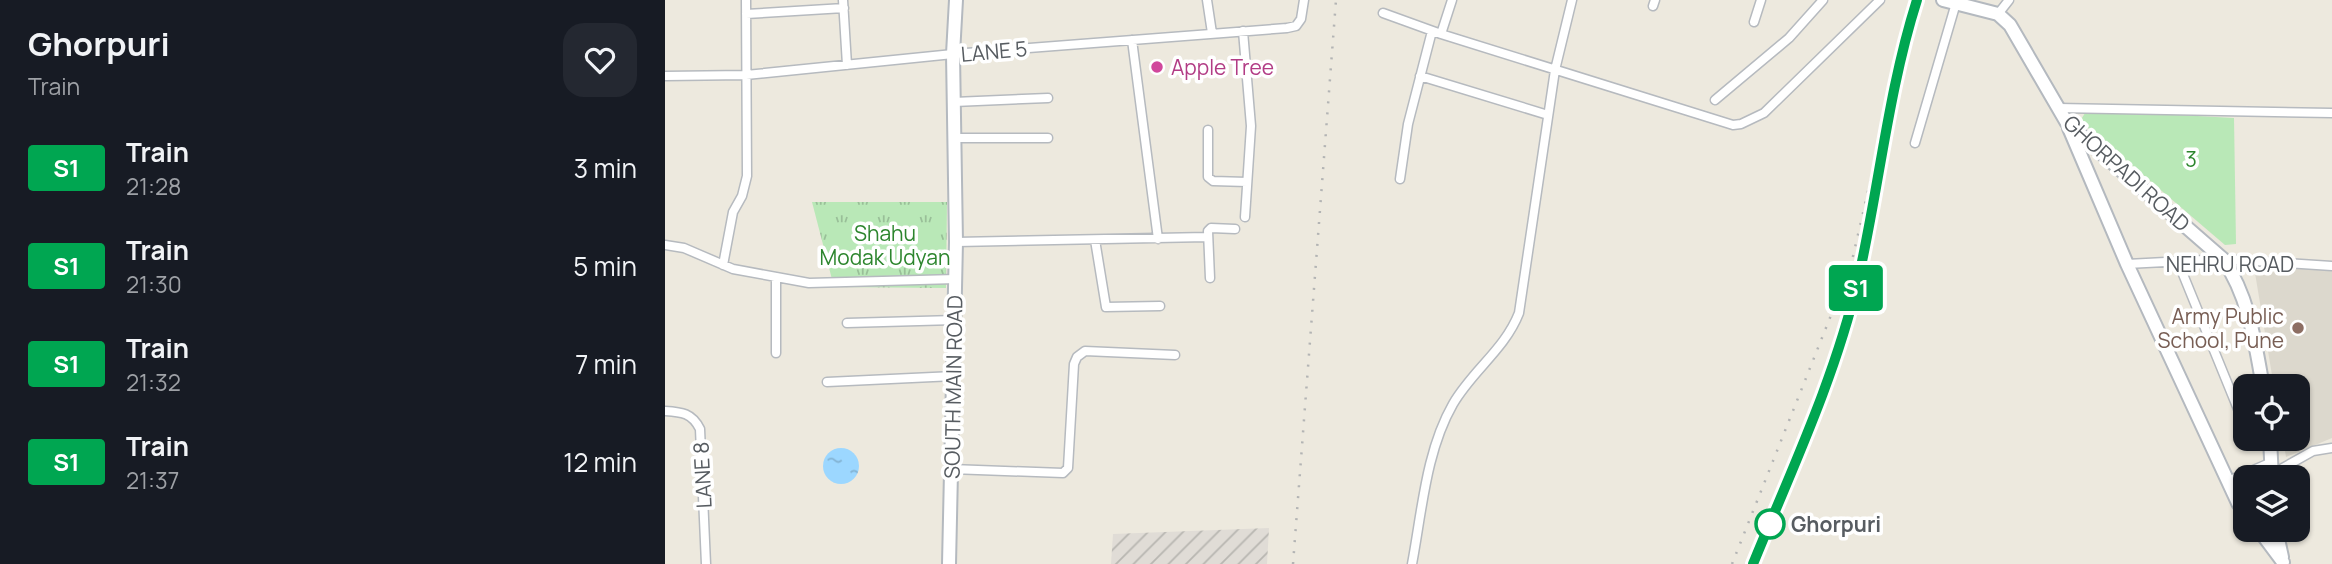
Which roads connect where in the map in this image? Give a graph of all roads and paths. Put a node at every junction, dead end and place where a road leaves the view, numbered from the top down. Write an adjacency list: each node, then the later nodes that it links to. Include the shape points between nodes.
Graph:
1 (746, 0): 15 (street)
2 (956, 0): 23 (main road, SOUTH MAIN ROAD)
3 (1207, 0): 20 (street)
4 (1304, 0): 18 (street, LANE 5, via 1296,26)
5 (1452, 0): 21 (street)
6 (1572, 0): 25 (street)
7 (1761, 0): 17 (street)
8 (1823, 0): 30 (street, via 1789,38)
9 (1880, 0): 25 (street, via 1764,113 1741,124 1726,124)
10 (1943, 0): 12 (main road)
11 (2009, 0): 16 (street)
12 (1956, 3): 16 (main road); 39 (street)
13 (843, 4): 15 (street); 24 (street)
14 (1383, 13): 19 (street)
15 (746, 14): 26 (street)
16 (1998, 14): 32 (main road, GHORPADI ROAD, via 2018,37)
17 (1754, 22)
18 (1243, 31): 20 (street, LANE 5); 41 (street, via 1251,126)
19 (1431, 31): 21 (street); 28 (street)
20 (1212, 33): 22 (street, LANE 5)
21 (1441, 34): 25 (street)
22 (1132, 40): 23 (street, LANE 5); 45 (street)
23 (953, 54): 24 (street, LANE 5); 31 (main road, SOUTH MAIN ROAD)
24 (847, 65): 26 (street, LANE 5)
25 (1555, 70): 34 (street)
26 (745, 75): 27 (street, LANE 5); 52 (street, via 747,176 733,212)
27 (665, 76)
28 (1420, 76): 34 (street); 40 (street)
29 (1048, 98): 31 (street)
30 (1715, 100)
31 (954, 102): 37 (main road, SOUTH MAIN ROAD)
32 (2058, 108): 33 (street); 35 (main road, GHORPADI ROAD)
33 (2332, 113)
34 (1548, 115): 78 (street, via 1519,313 1513,329 1454,402 1442,427)
35 (2067, 123): 49 (main road, GHORPADI ROAD); 51 (main road)
36 (1208, 130): 41 (street, via 1208,177)
37 (954, 138): 38 (street); 47 (main road, SOUTH MAIN ROAD)
38 (1048, 138)
39 (1915, 143)
40 (1400, 179)
41 (1247, 182): 42 (street)
42 (1245, 217)
43 (1235, 229): 44 (street, via 1211,228)
44 (1207, 237): 45 (street); 55 (street)
45 (1158, 239): 46 (street)
46 (1094, 240): 47 (street); 57 (street, via 1107,307)
47 (957, 242): 56 (main road, SOUTH MAIN ROAD)
48 (665, 245): 52 (street)
49 (2223, 260): 50 (street, NEHRU ROAD); 53 (street, NEHRU ROAD); 62 (main road, GHORPADI ROAD, via 2237,279)
50 (2178, 262): 51 (street, NEHRU ROAD); 65 (street)
51 (2127, 264): 71 (main road)
52 (723, 265): 54 (street)
53 (2332, 266)
54 (776, 277): 56 (street, via 809,283); 60 (street)
55 (1210, 278)
56 (955, 279): 58 (main road, SOUTH MAIN ROAD)
57 (1160, 306)
58 (955, 320): 59 (street); 63 (main road, SOUTH MAIN ROAD)
59 (847, 323)
60 (776, 352)
61 (1175, 355): 69 (street, via 1085,351 1077,356 1068,468 1063,473)
62 (2261, 374)
63 (954, 376): 64 (street); 69 (main road, SOUTH MAIN ROAD)
64 (827, 382)
65 (2233, 397)
66 (665, 411): 76 (street, LANE 8, via 684,412 699,429)
67 (2332, 449): 68 (street, via 2313,451)
68 (2284, 465)
69 (951, 470): 77 (main road, SOUTH MAIN ROAD)
70 (2233, 480): 71 (street)
71 (2228, 481): 72 (main road)
72 (2233, 490)
73 (2268, 542): 75 (main road)
74 (2279, 542): 75 (main road)
75 (2284, 563)
76 (706, 564)
77 (949, 564)
78 (1412, 564)

